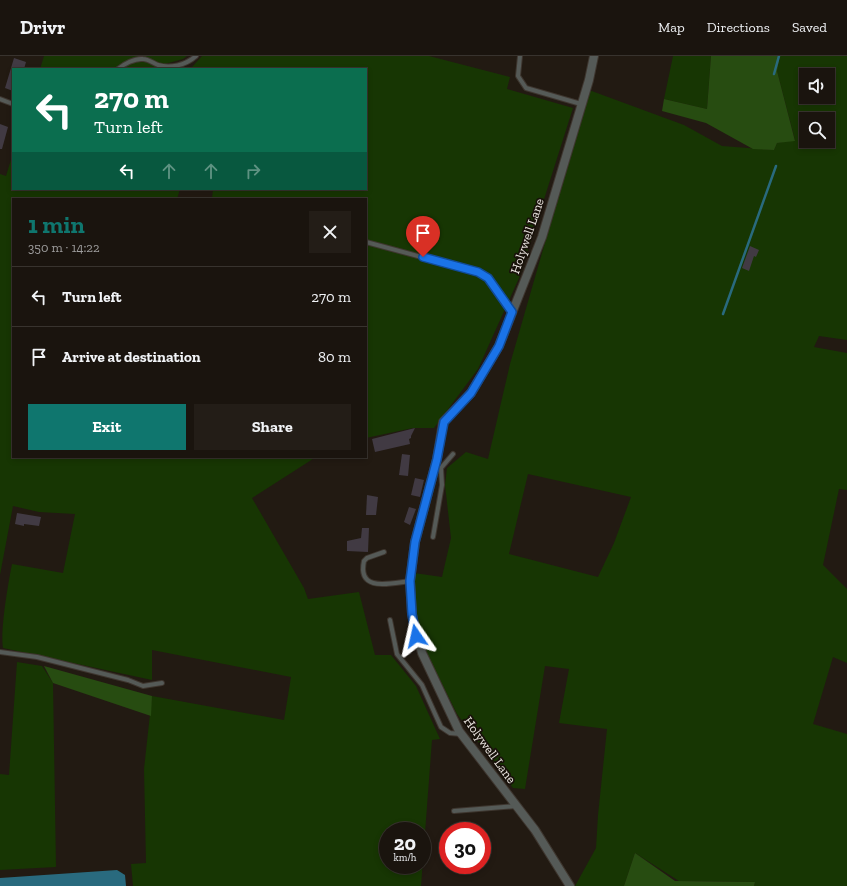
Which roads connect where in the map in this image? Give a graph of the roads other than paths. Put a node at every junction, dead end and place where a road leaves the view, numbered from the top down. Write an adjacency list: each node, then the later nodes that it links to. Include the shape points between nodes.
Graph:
1 (196, 56): 4 (lane, via 171,67 143,59 125,63)
2 (520, 56): 7 (lane, via 518,76 526,88)
3 (594, 56): 7 (street, Holywell Lane)
4 (119, 68)
5 (0, 99): 6 (lane)
6 (12, 104)
7 (582, 104): 9 (street, Holywell Lane, via 542,237)
8 (367, 242): 9 (lane, via 478,272 488,278)
9 (512, 312): 12 (street, Holywell Lane, via 499,346 471,393 444,422)
10 (453, 454): 11 (lane, via 441,468)
11 (440, 477): 12 (lane); 13 (lane, via 442,485)
12 (429, 484): 15 (street, Holywell Lane, via 415,542)
13 (433, 537)
14 (384, 552): 15 (lane, via 364,561 364,573 369,581 379,584)
15 (410, 581): 19 (street, Holywell Lane, via 412,614 422,653)
16 (390, 620): 19 (lane, via 398,654 422,685 441,727 450,733)
17 (0, 652): 18 (lane, via 37,657 143,686)
18 (162, 682)
19 (462, 734): 20 (street, Holywell Lane)
20 (516, 806): 21 (lane); 22 (street, Holywell Lane, via 535,830)
21 (454, 811)
22 (570, 886)

